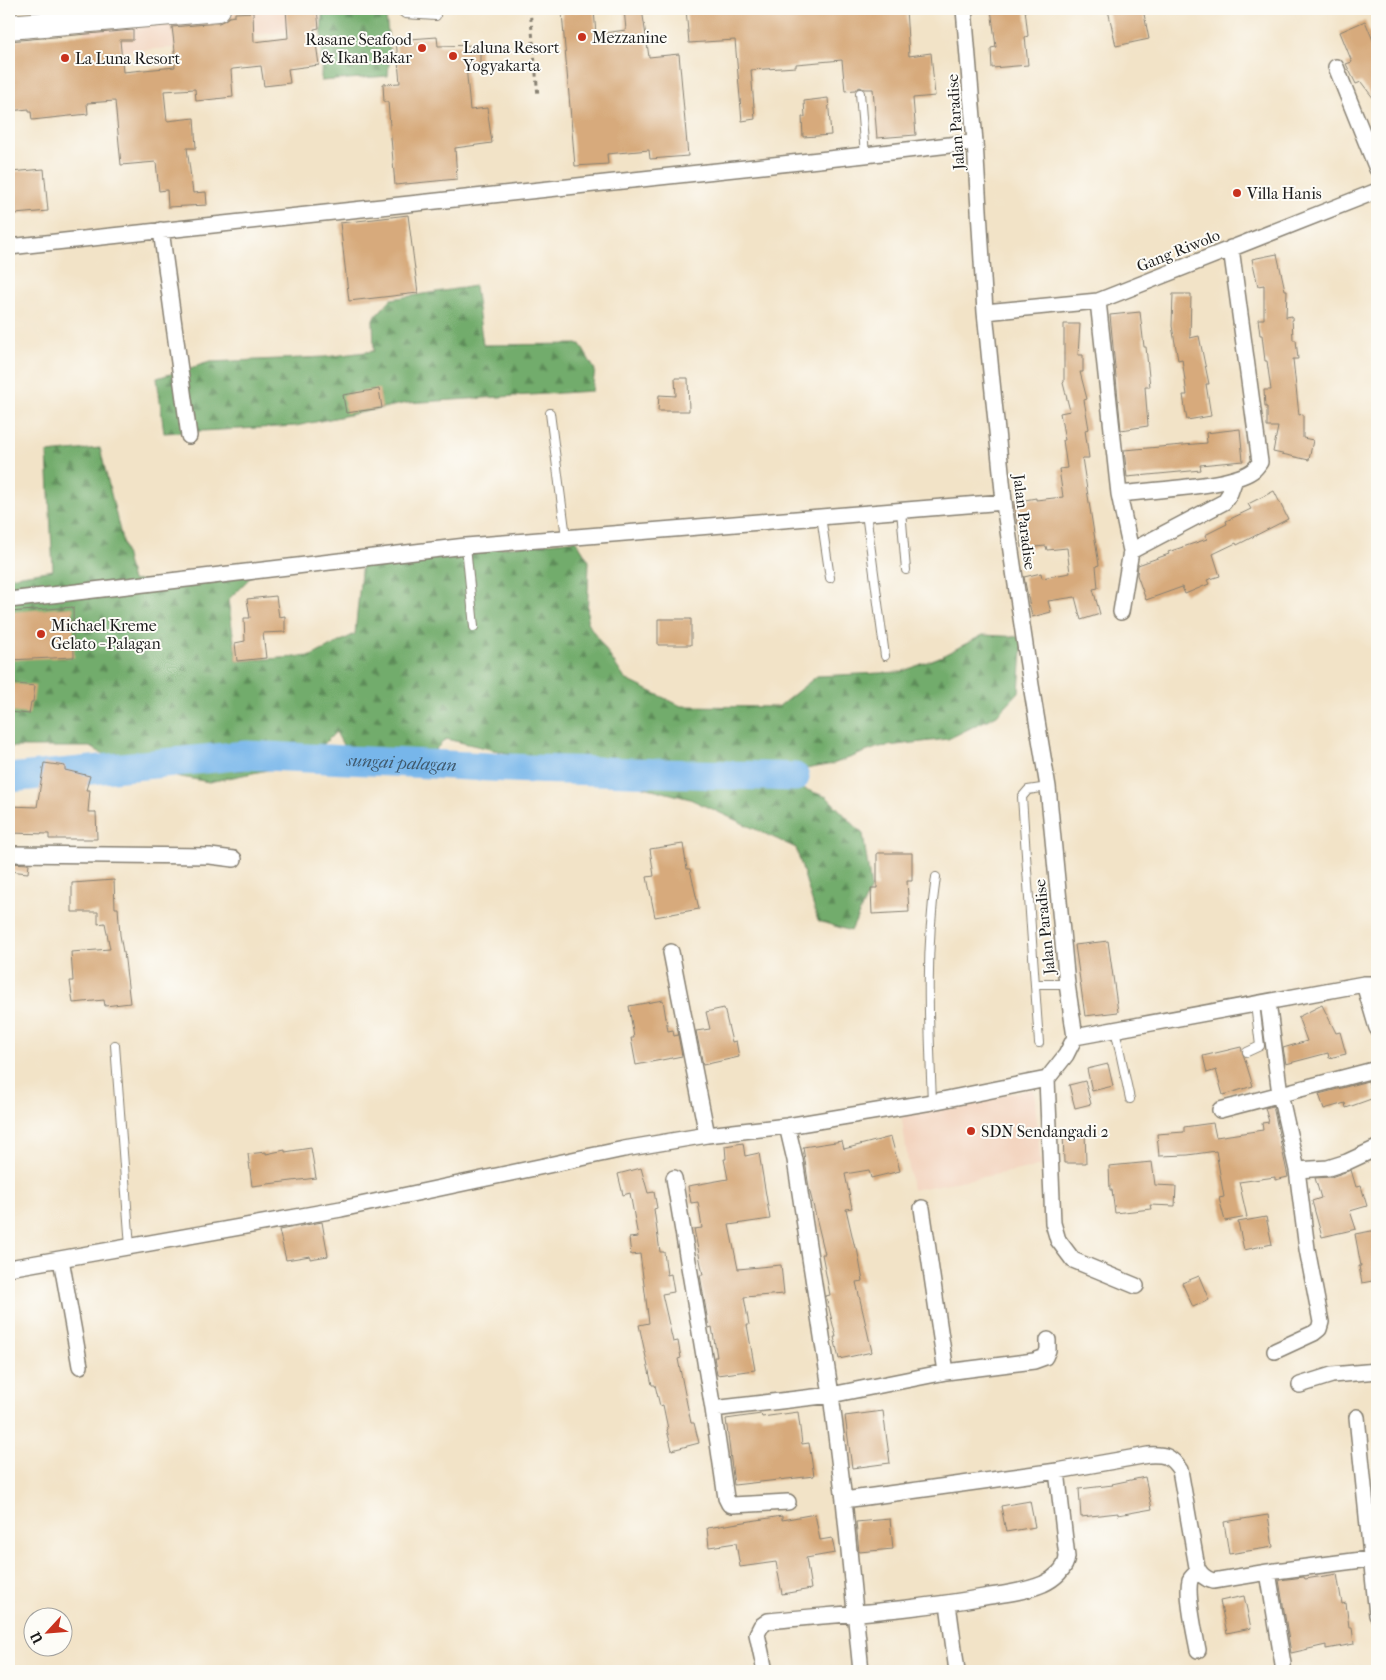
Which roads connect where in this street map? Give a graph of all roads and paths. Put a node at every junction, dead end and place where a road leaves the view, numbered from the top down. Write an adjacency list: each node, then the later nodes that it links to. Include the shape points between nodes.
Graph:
1 (218, 9): 5 (main road)
2 (399, 9): 6 (lane, via 405,14)
3 (530, 9): 10 (path)
4 (964, 9): 11 (street, Jalan Paradise)
5 (74, 15): 7 (main road)
6 (436, 16)
7 (9, 27)
8 (1336, 67): 13 (street)
9 (860, 93): 12 (lane)
10 (538, 96)
11 (975, 142): 12 (street); 19 (street, Jalan Paradise)
12 (865, 156): 15 (street)
13 (1377, 169)
14 (1377, 191): 17 (street, Gang Riwolo)
15 (161, 230): 16 (street); 21 (street)
16 (9, 247)
17 (1231, 248): 18 (street, Gang Riwolo); 22 (street, via 1260,462 1253,471)
18 (1098, 301): 19 (street, Gang Riwolo); 23 (street)
19 (985, 312): 24 (street, Jalan Paradise)
20 (550, 413): 28 (lane)
21 (189, 436)
22 (1235, 479): 23 (street); 30 (street, via 1224,502)
23 (1119, 494): 30 (street)
24 (1004, 502): 25 (street); 37 (street, Jalan Paradise)
25 (901, 510): 26 (street); 31 (lane)
26 (866, 513): 27 (street); 36 (lane)
27 (821, 516): 28 (street); 32 (lane)
28 (566, 537): 29 (street)
29 (466, 546): 33 (street); 35 (lane)
30 (1132, 551): 34 (street)
31 (906, 570)
32 (830, 578)
33 (9, 600)
34 (1121, 612)
35 (474, 627)
36 (885, 656)
37 (1048, 787): 42 (lane, via 1028,790 1022,797); 43 (street, Jalan Paradise)
38 (9, 854): 39 (street)
39 (234, 859)
40 (936, 877): 56 (lane, via 928,992)
41 (671, 952): 59 (street)
42 (1035, 984): 43 (lane); 49 (lane)
43 (1067, 984): 48 (street, Jalan Paradise)
44 (1371, 984): 45 (street); 46 (street)
45 (1261, 1003): 47 (street); 51 (lane, via 1260,1046); 54 (street)
46 (1377, 1028)
47 (1115, 1029): 48 (street); 55 (lane)
48 (1075, 1037): 53 (street)
49 (1039, 1043)
50 (115, 1045): 64 (lane)
51 (1248, 1052)
52 (1377, 1068): 54 (street)
53 (1047, 1079): 56 (street); 67 (street, via 1054,1223 1058,1240 1073,1260)
54 (1280, 1094): 57 (street); 61 (street)
55 (1130, 1099)
56 (932, 1102): 58 (street)
57 (1220, 1110)
58 (787, 1126): 59 (street); 74 (street)
59 (707, 1135): 64 (street, via 624,1148 341,1209)
60 (1377, 1148): 61 (street, via 1328,1168)
61 (1297, 1170): 69 (street, via 1321,1322 1314,1333)
62 (674, 1178): 75 (street)
63 (922, 1208): 72 (street)
64 (130, 1247): 65 (street)
65 (61, 1259): 66 (street); 70 (street)
66 (9, 1268)
67 (1136, 1286)
68 (1048, 1340): 72 (street, via 1045,1357 1034,1361)
69 (1275, 1352)
70 (80, 1366)
71 (1377, 1371): 73 (street, via 1332,1375)
72 (946, 1372): 74 (street)
73 (1300, 1385)
74 (831, 1395): 75 (street); 78 (street)
75 (713, 1408): 79 (street, via 729,1504)
76 (1357, 1417): 80 (street)
77 (1057, 1471): 78 (street); 81 (street, via 1148,1455 1160,1454 1173,1460 1180,1470); 83 (street, via 1067,1557 1061,1572 1045,1583 1027,1589)
78 (844, 1500): 84 (street)
79 (788, 1502)
80 (1375, 1559): 82 (street); 85 (street)
81 (1198, 1571): 82 (street, via 1213,1581); 86 (street, via 1190,1580 1190,1588)
82 (1268, 1572): 90 (street)
83 (948, 1604): 84 (street); 89 (street)
84 (856, 1612): 87 (street, via 768,1620 760,1626 757,1634); 88 (street)
85 (1377, 1615)
86 (1198, 1650)
87 (765, 1671)
88 (861, 1671)
89 (957, 1671)
90 (1283, 1671)

